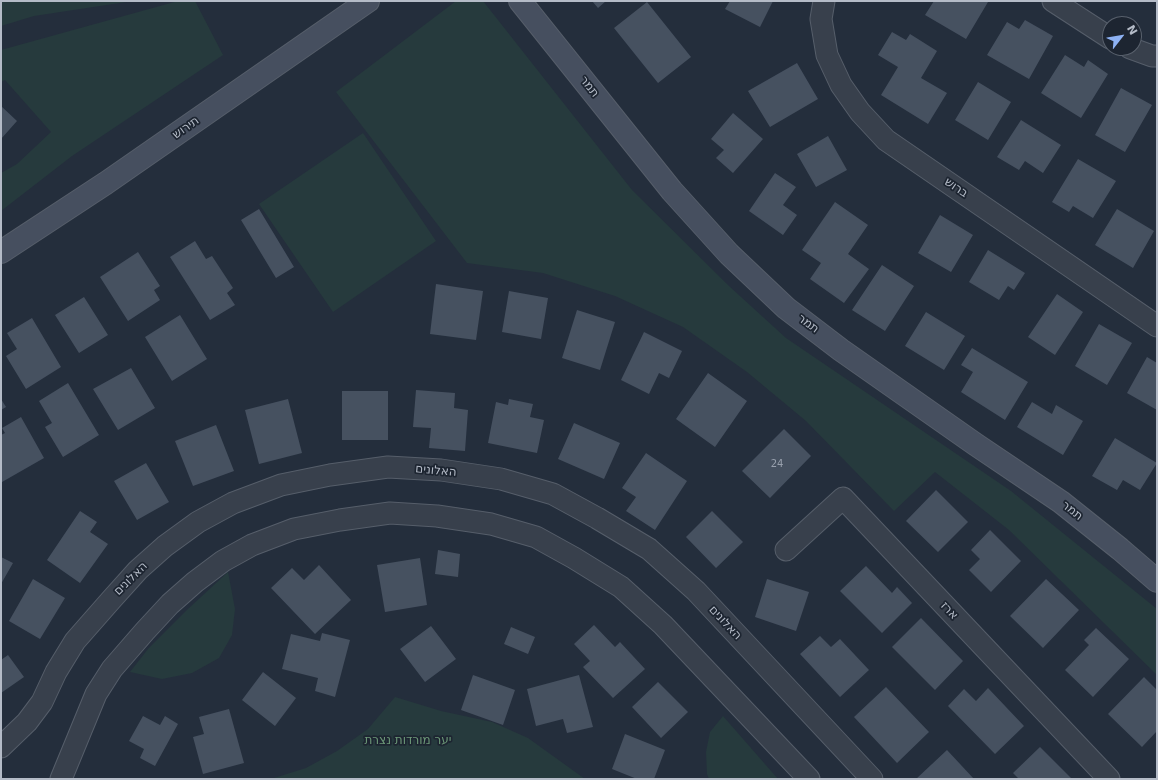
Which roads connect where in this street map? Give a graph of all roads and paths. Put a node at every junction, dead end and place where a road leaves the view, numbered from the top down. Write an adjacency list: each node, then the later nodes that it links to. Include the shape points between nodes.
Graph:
1 (368, 1): 8 (street, תירוש, via 106,183)
2 (520, 1): 11 (street, תמר, via 672,191 729,254 786,308 841,350 1061,502)
3 (824, 1): 9 (street, ברוש, via 820,19 827,55 841,84 860,112 886,140)
4 (1052, 1): 5 (street)
5 (1102, 33)
6 (1142, 52): 7 (street)
7 (1157, 56)
8 (1, 252)
9 (1157, 326)
10 (786, 550): 16 (street, ארז, via 843,498)
11 (1157, 580)
12 (1, 747): 15 (street, האלונים, via 27,722 42,702 75,641 138,570 198,522 233,503 281,485 388,467 441,470 501,479 553,494 649,549 696,592)
13 (61, 779): 14 (street, via 83,722 96,694 112,669 170,604 195,582 223,561 252,545 294,529 390,513 491,524 536,537 621,587 664,625)
14 (809, 779)
15 (872, 779)
16 (1109, 779)

